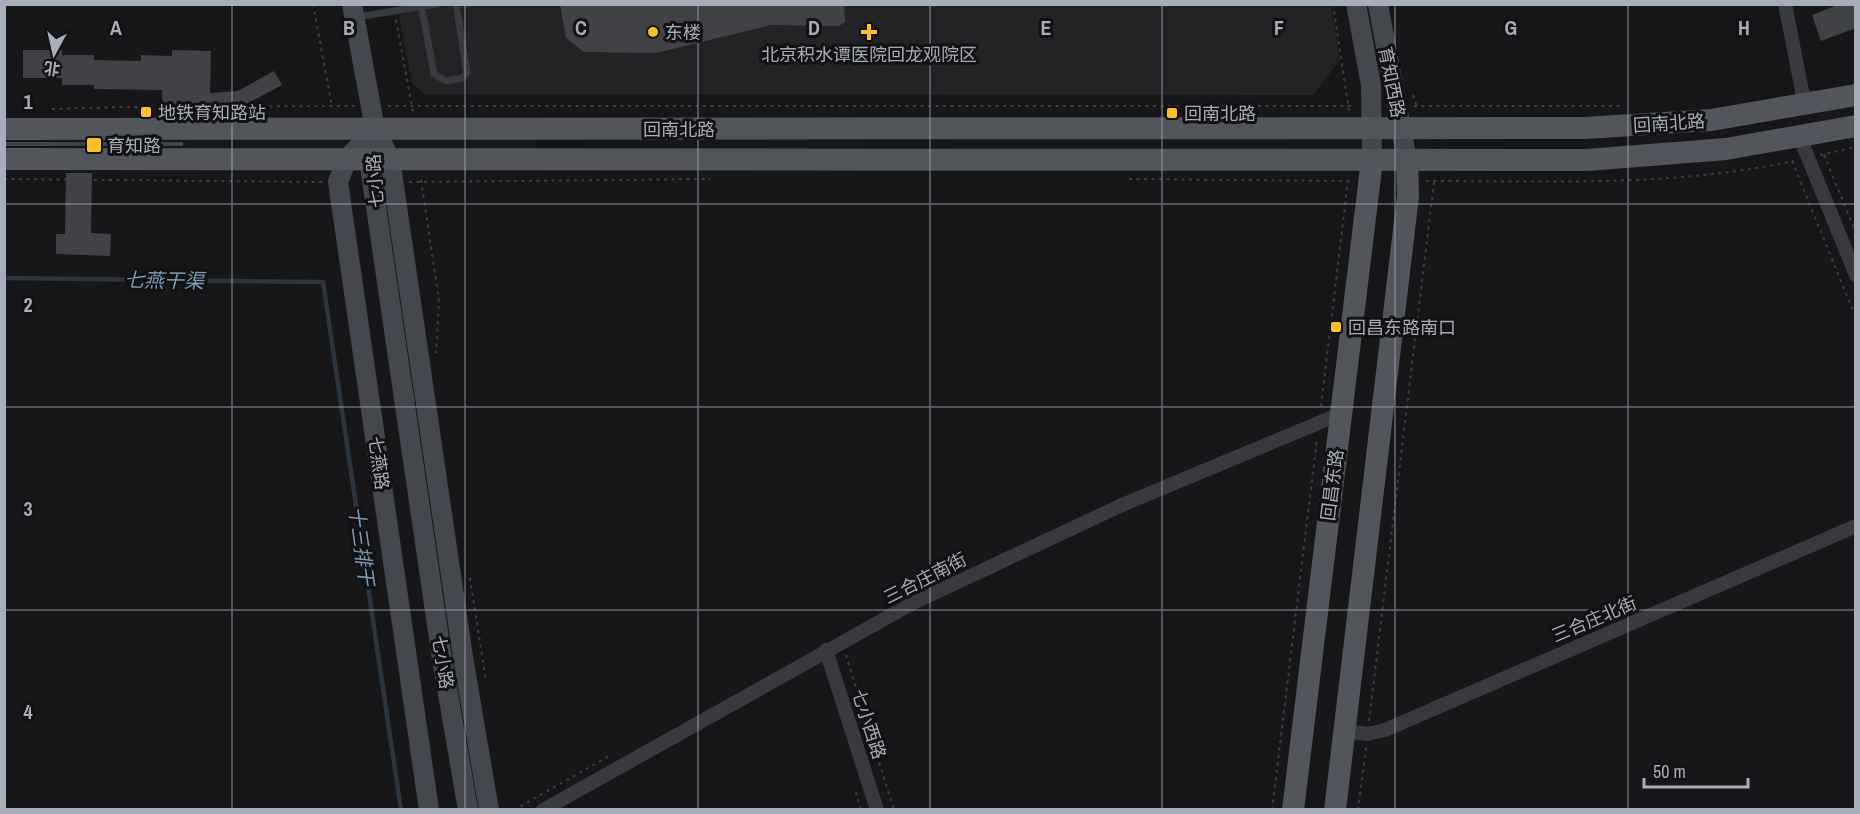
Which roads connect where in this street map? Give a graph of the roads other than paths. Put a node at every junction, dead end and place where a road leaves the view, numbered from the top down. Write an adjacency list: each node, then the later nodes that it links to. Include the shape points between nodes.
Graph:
1 (437, 4): 6 (lane)
2 (456, 4): 6 (lane, via 467,73 446,81 434,74)
3 (1356, 4): 13 (street, 育知西路, via 1371,85)
4 (1377, 4): 14 (street, 育知西路)
5 (1785, 4): 9 (street)
6 (419, 5): 7 (lane); 7 (lane, via 395,11)
7 (353, 12): 12 (street)
8 (1856, 95): 9 (main road, 回南北路)
9 (1805, 106): 14 (main road, 回南北路, via 1663,125)
10 (1856, 126): 15 (main road, 回南北路)
11 (4, 129): 12 (main road, 回南北路)
12 (375, 129): 13 (main road, 回南北路); 17 (street, 七燕路); 18 (street, 七小路)
13 (1374, 129): 14 (main road, 回南北路); 19 (street, 育知西路)
14 (1401, 129): 20 (street, 育知西路)
15 (1800, 138): 20 (main road, 回南北路, via 1626,158); 21 (street)
16 (4, 159): 17 (main road, 回南北路)
17 (347, 159): 18 (main road, 回南北路); 26 (street, 七燕路, via 338,182)
18 (380, 159): 19 (main road, 回南北路); 27 (street, 七小路, via 442,659); 28 (street, 七小路)
19 (1372, 160): 20 (main road, 回南北路); 22 (main road, 回昌东路)
20 (1407, 160): 25 (main road, via 1408,196)
21 (1856, 275)
22 (1340, 414): 24 (street, 三合庄南街, via 1021,551); 31 (main road, 回昌东路)
23 (1856, 526): 25 (street, 三合庄北街, via 1385,730 1368,734)
24 (826, 650): 29 (street, 三合庄南街); 30 (street, 七小西路)
25 (1344, 731): 32 (main road)
26 (429, 810)
27 (468, 810)
28 (489, 810)
29 (543, 810)
30 (877, 810)
31 (1293, 810)
32 (1335, 810)

